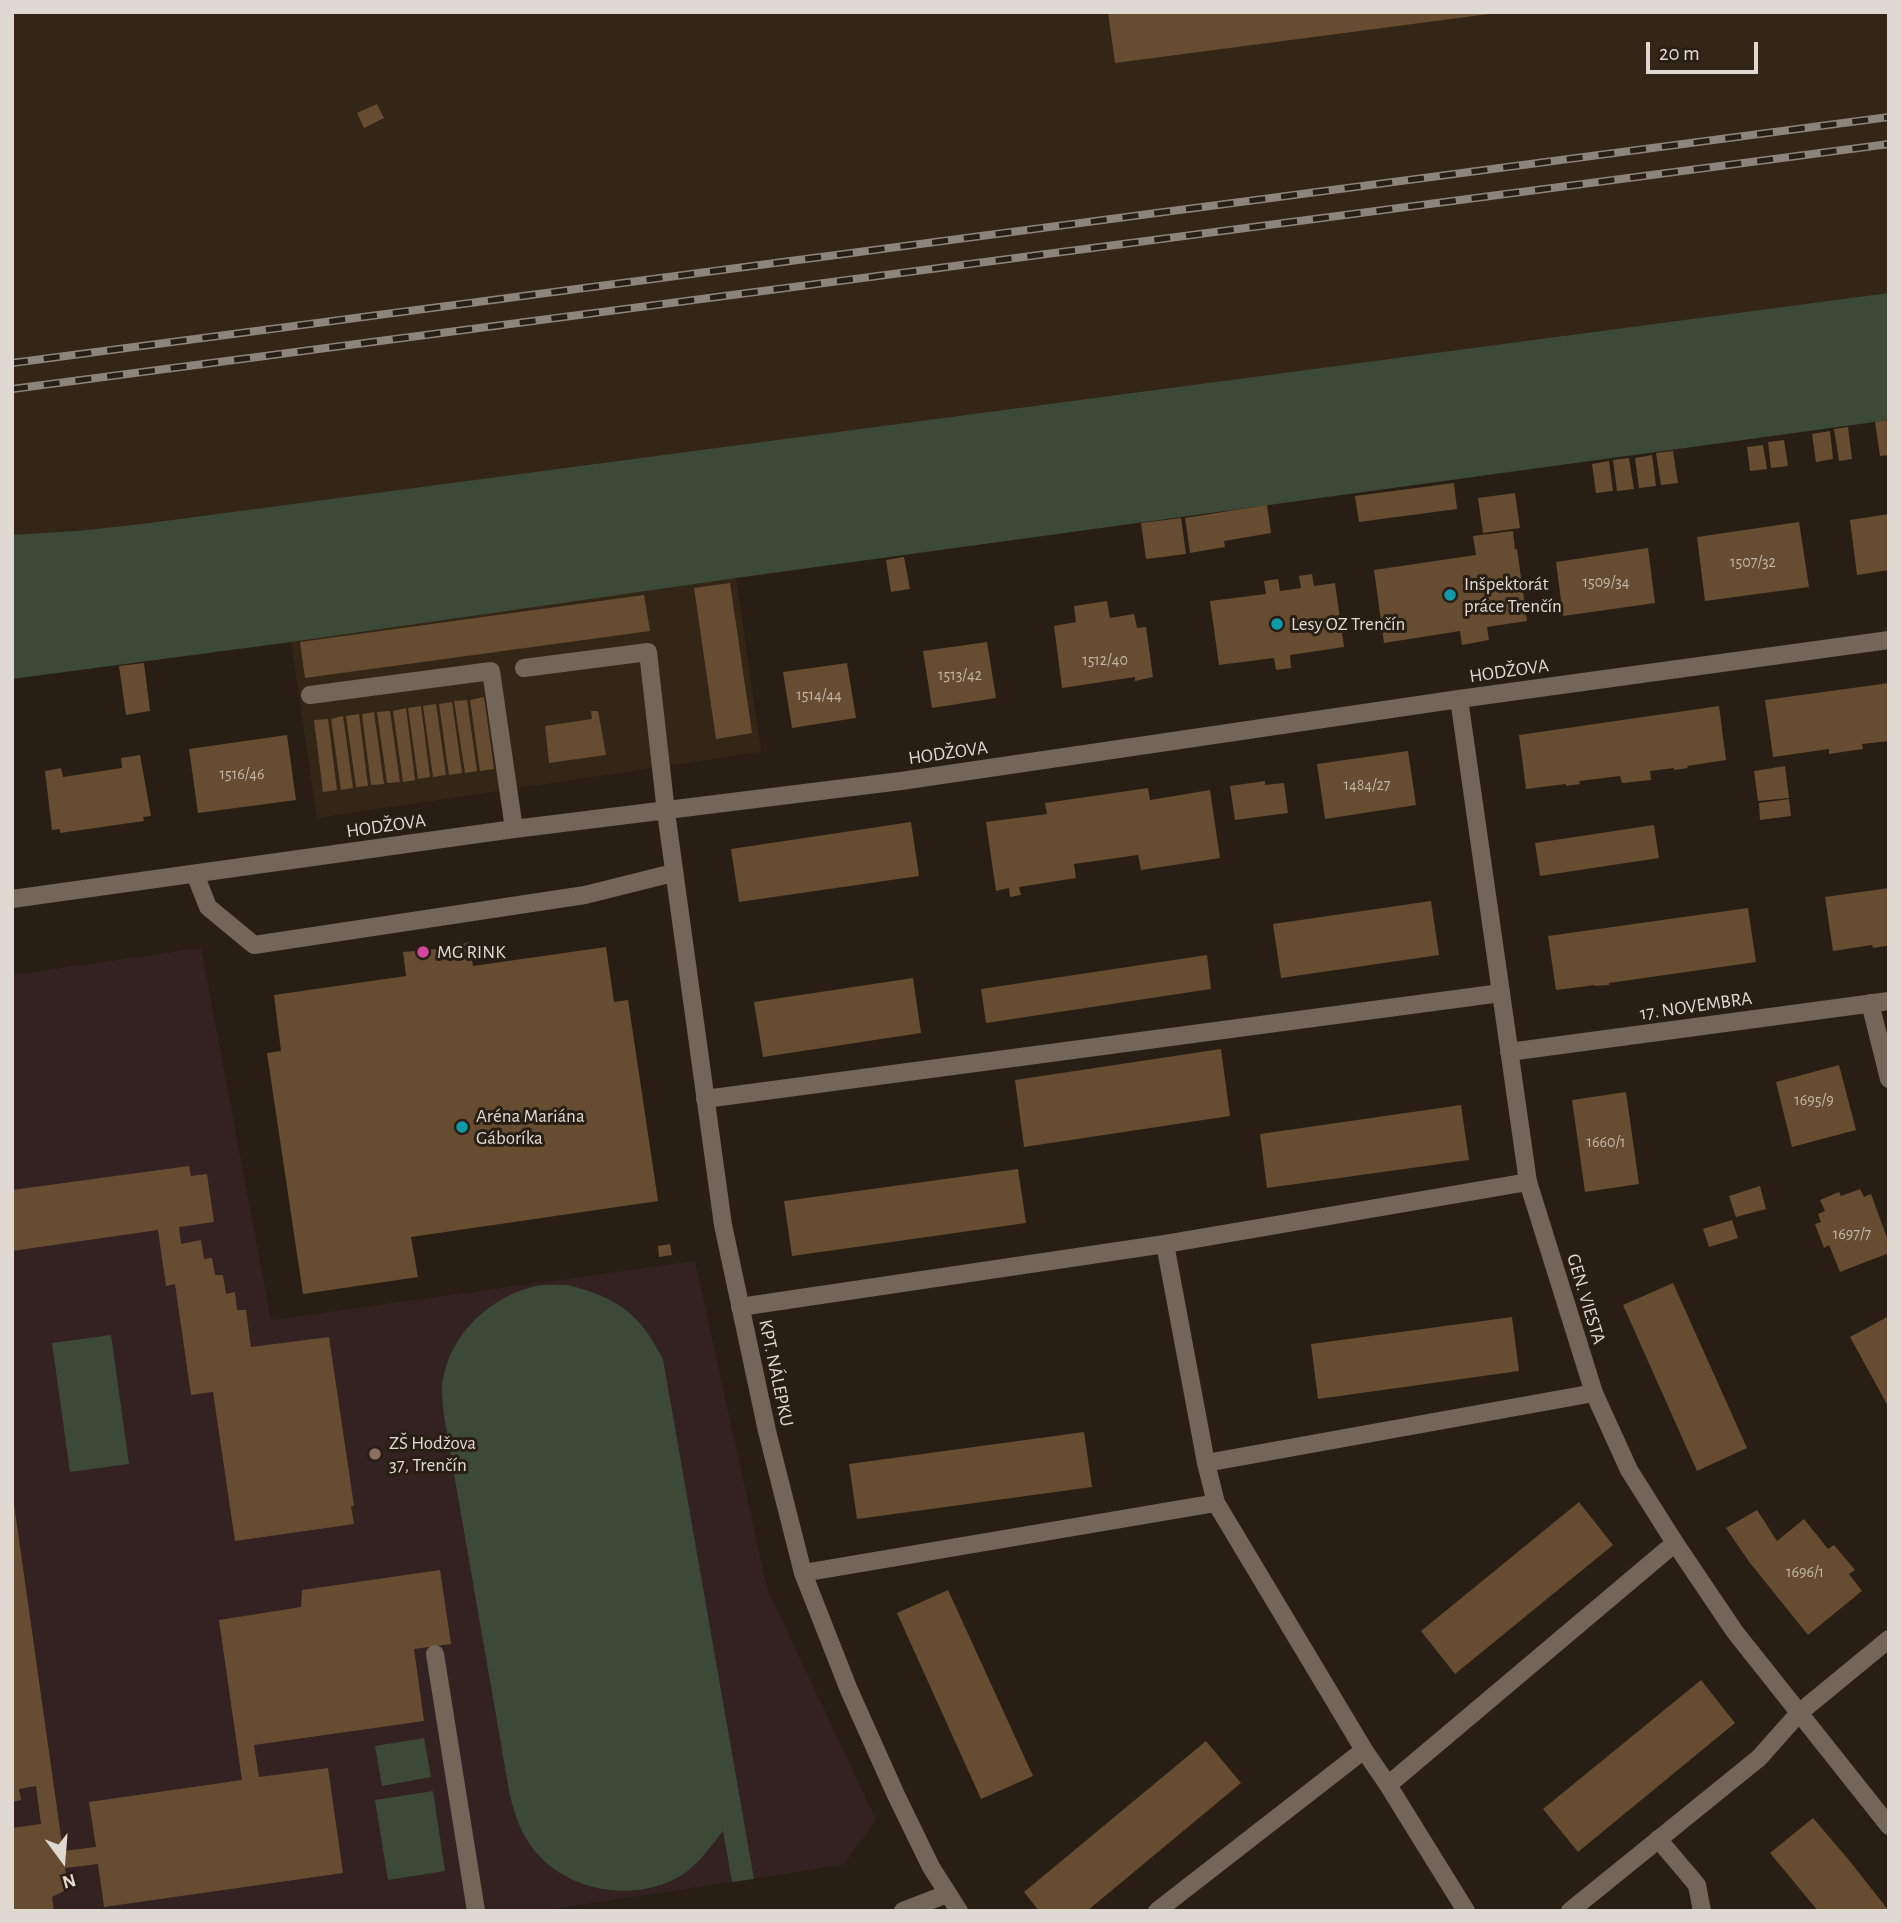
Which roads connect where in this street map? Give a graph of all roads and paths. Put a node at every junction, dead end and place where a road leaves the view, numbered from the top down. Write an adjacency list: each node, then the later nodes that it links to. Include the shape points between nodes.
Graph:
1 (1889, 640): 4 (street, HODŽOVA)
2 (524, 668): 5 (street, KPT. NÁLEPKU, via 648,652)
3 (310, 695): 6 (street, via 491,671)
4 (1459, 699): 5 (street, HODŽOVA); 10 (street, GEN. VIESTA)
5 (666, 812): 6 (street, HODŽOVA); 7 (street, KPT. NÁLEPKU)
6 (514, 829): 8 (street, HODŽOVA)
7 (673, 873): 8 (street, via 585,895 254,945 208,907); 15 (street, KPT. NÁLEPKU)
8 (195, 874): 9 (street, HODŽOVA)
9 (12, 900)
10 (1501, 993): 13 (street, GEN. VIESTA); 15 (street)
11 (1889, 1000): 12 (street, 17. NOVEMBRA)
12 (1870, 1003): 13 (street, 17. NOVEMBRA); 14 (street)
13 (1509, 1052): 16 (street, GEN. VIESTA)
14 (1889, 1079)
15 (705, 1099): 18 (street, KPT. NÁLEPKU)
16 (1528, 1182): 17 (street); 19 (street, GEN. VIESTA)
17 (1165, 1244): 18 (street); 20 (street)
18 (740, 1307): 23 (street, KPT. NÁLEPKU)
19 (1594, 1393): 20 (street); 22 (street, GEN. VIESTA, via 1629,1470)
20 (1206, 1463): 21 (street)
21 (1216, 1503): 23 (street); 27 (street)
22 (1675, 1543): 26 (street, GEN. VIESTA, via 1735,1632); 28 (street)
23 (803, 1573): 31 (street, KPT. NÁLEPKU, via 885,1771)
24 (1889, 1639): 26 (street)
25 (435, 1654): 32 (street)
26 (1799, 1713): 29 (street, GEN. VIESTA); 30 (street, via 1759,1758)
27 (1364, 1751): 28 (street); 35 (street)
28 (1388, 1785): 36 (street)
29 (1889, 1826)
30 (1658, 1839): 37 (street); 38 (street, via 1697,1885)
31 (947, 1895): 33 (street); 34 (street, KPT. NÁLEPKU)
32 (476, 1911)
33 (902, 1911)
34 (959, 1911)
35 (1157, 1911)
36 (1466, 1911)
37 (1570, 1911)
38 (1702, 1911)

